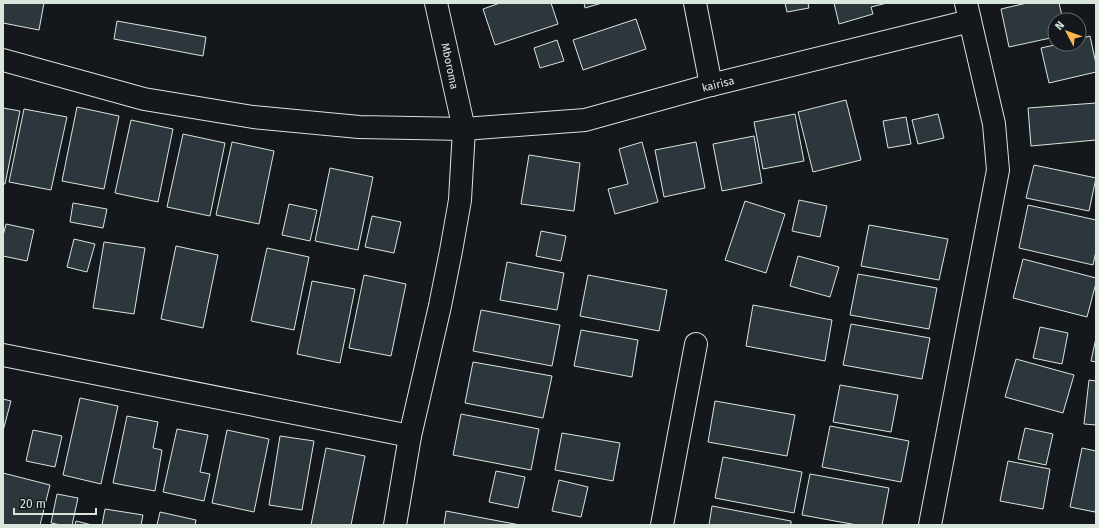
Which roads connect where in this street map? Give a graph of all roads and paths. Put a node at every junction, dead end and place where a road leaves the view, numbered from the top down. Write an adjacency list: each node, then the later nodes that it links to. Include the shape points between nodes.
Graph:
1 (436, 3): 6 (street, Mboroma)
2 (695, 3): 5 (street)
3 (968, 12): 5 (street, kairisa); 12 (street, via 994,124 998,170)
4 (3, 60): 6 (street, kairisa, via 144,99 253,117 358,127)
5 (711, 85): 6 (street, kairisa, via 585,120)
6 (464, 129): 9 (street, Mboroma, via 460,200)
7 (696, 344): 11 (street)
8 (3, 355): 9 (street)
9 (410, 436): 10 (street, Mboroma)
10 (395, 525)
11 (662, 525)
12 (930, 525)

